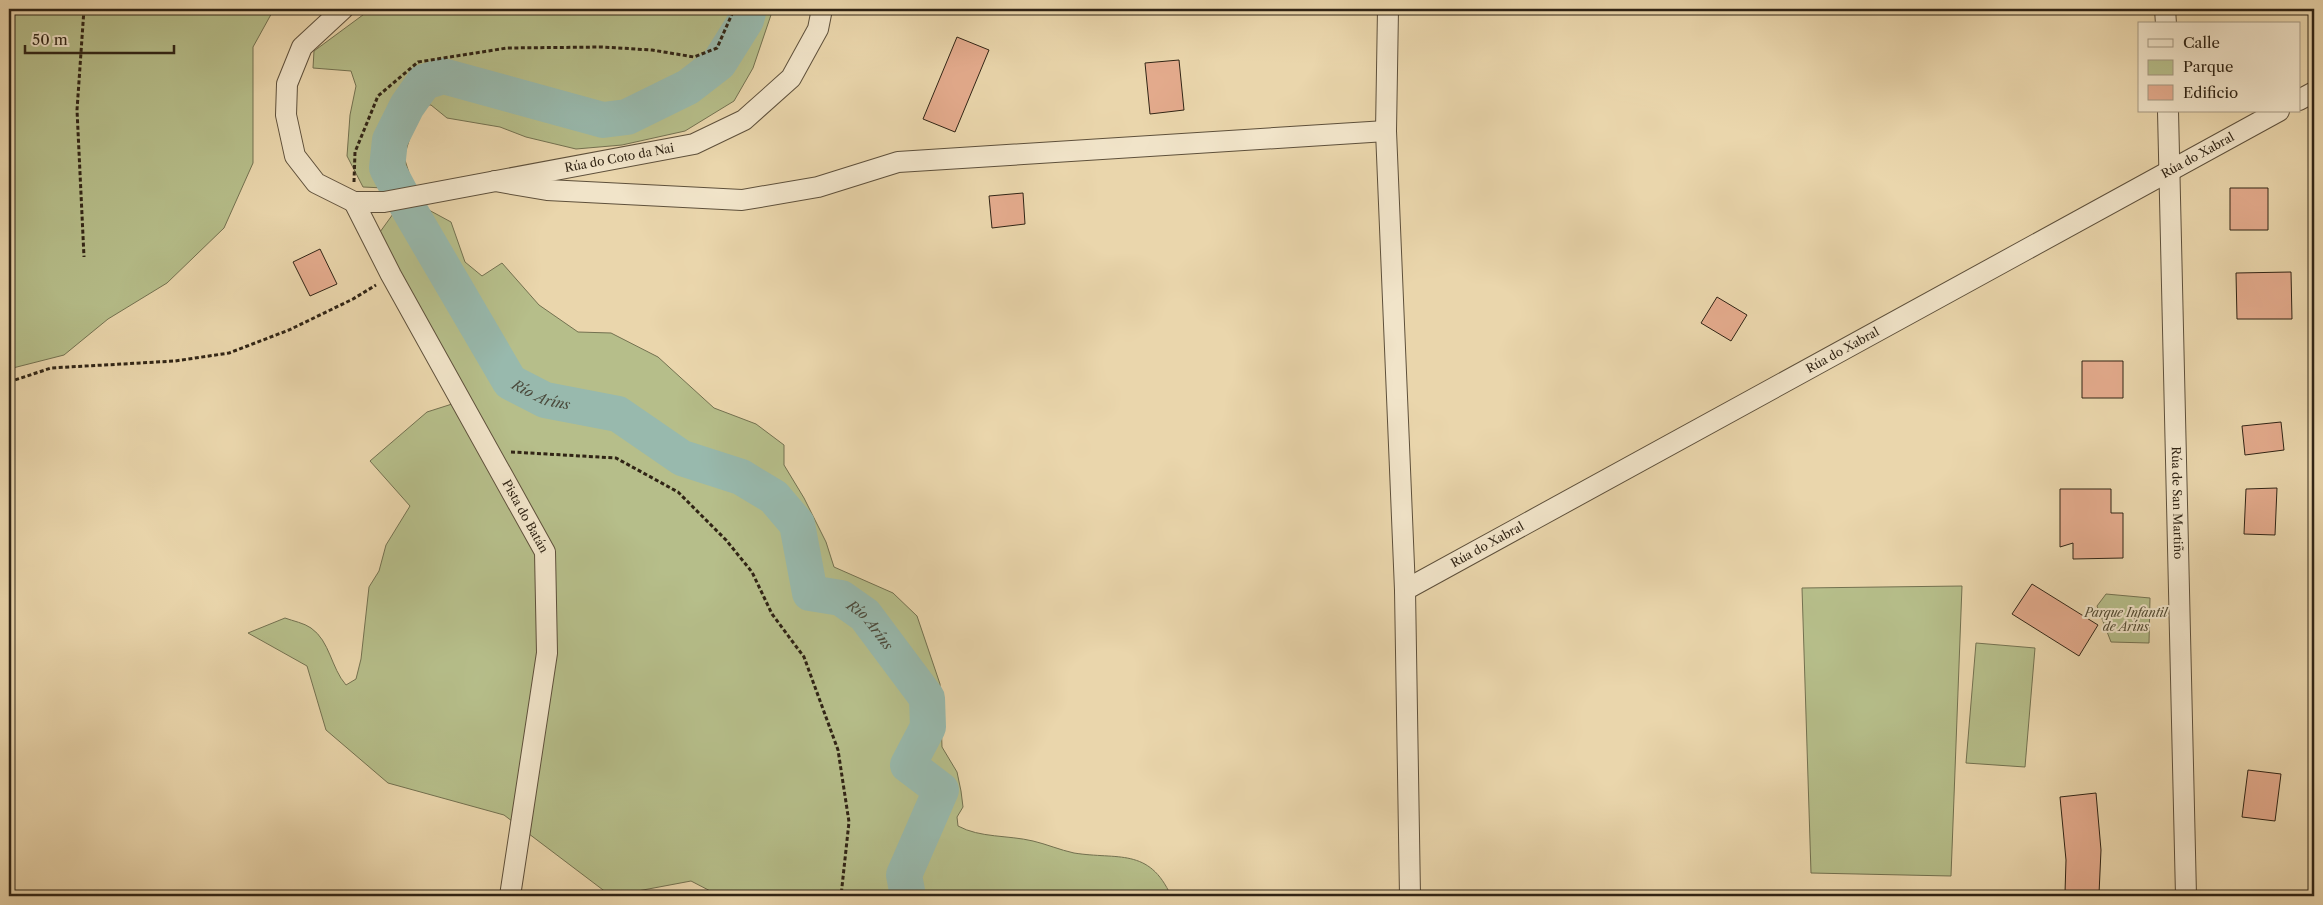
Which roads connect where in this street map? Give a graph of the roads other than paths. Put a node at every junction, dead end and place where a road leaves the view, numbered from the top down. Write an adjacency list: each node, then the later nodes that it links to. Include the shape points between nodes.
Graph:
1 (343, 9): 13 (street, via 302,47 287,84 286,115 295,156 316,183)
2 (822, 9): 12 (street, Rúa do Coto da Nai, via 818,30 791,78 744,120 694,144)
3 (1388, 9): 10 (street)
4 (2165, 9): 5 (street)
5 (2166, 22)
6 (2314, 92): 7 (street)
7 (2300, 99)
8 (2168, 112): 11 (street, Rúa de San Martiño)
9 (2277, 112): 11 (street, Rúa do Xabral)
10 (1386, 131): 12 (street, via 898,162 818,187 742,200 547,190); 14 (street)
11 (2169, 173): 14 (street, Rúa do Xabral); 17 (street, Rúa de San Martiño)
12 (495, 181): 13 (street, Rúa do Coto da Nai, via 384,202)
13 (354, 202): 15 (street, Pista do Batán, via 391,276 545,552 547,654)
14 (1405, 590): 16 (street)
15 (510, 896)
16 (1410, 896)
17 (2186, 896)

